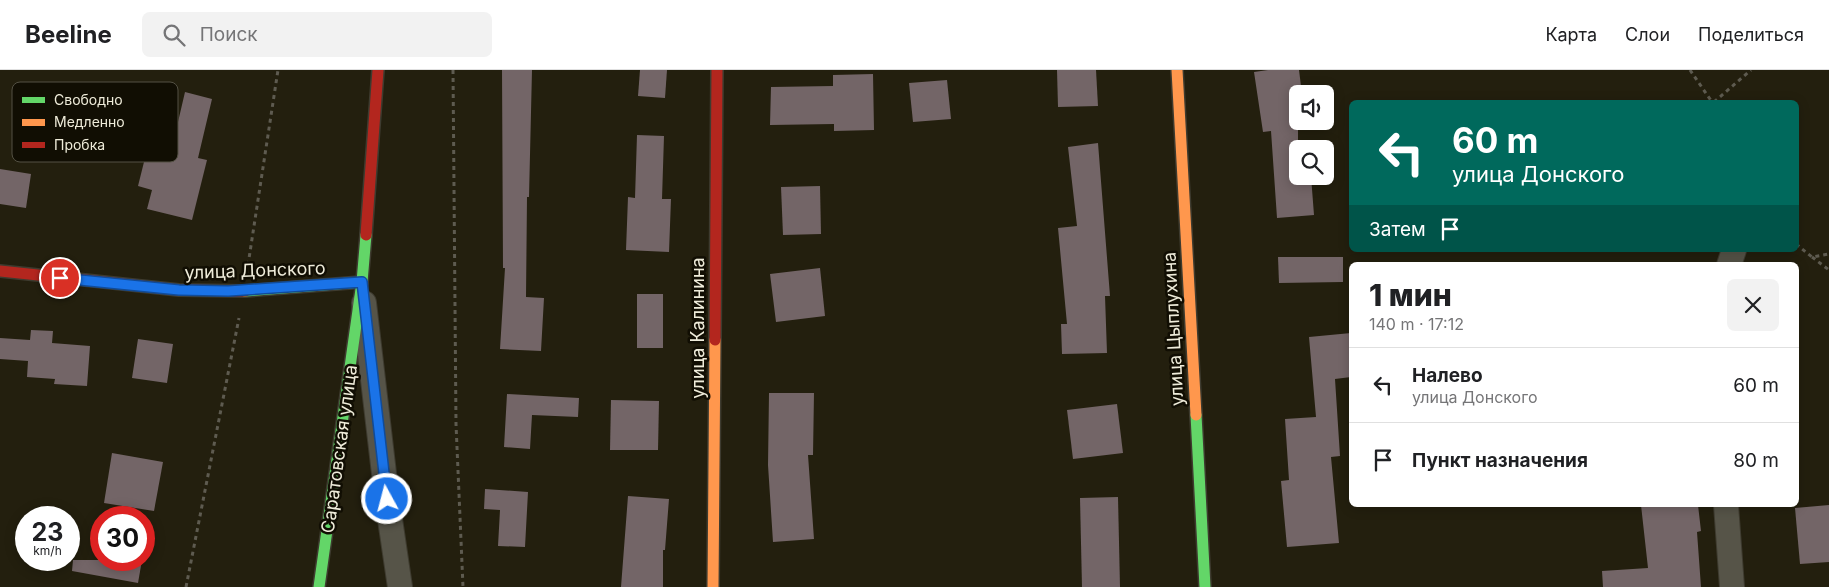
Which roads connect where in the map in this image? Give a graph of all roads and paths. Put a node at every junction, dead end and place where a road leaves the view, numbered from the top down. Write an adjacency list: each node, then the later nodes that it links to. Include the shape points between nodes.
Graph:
1 (278, 70): 16 (path)
2 (378, 70): 15 (street, Саратовская улица)
3 (453, 70): 21 (path, via 456,424)
4 (717, 70): 22 (street, улица Калинина)
5 (1176, 70): 23 (street, улица Цыплухина)
6 (1690, 70): 8 (path)
7 (1750, 70): 9 (path)
8 (1712, 100)
9 (1715, 100)
10 (1799, 246): 12 (path)
11 (1829, 254): 12 (path)
12 (1812, 257): 13 (path)
13 (1829, 270)
14 (0, 271): 16 (street, улица Донского, via 179,290)
15 (362, 282): 16 (street, улица Донского); 19 (street, Саратовская улица); 20 (street, Саратовская улица)
16 (244, 291): 18 (path)
17 (1726, 507): 24 (street)
18 (186, 587)
19 (320, 587)
20 (400, 587)
21 (463, 587)
22 (713, 587)
23 (1205, 587)
24 (1732, 587)

